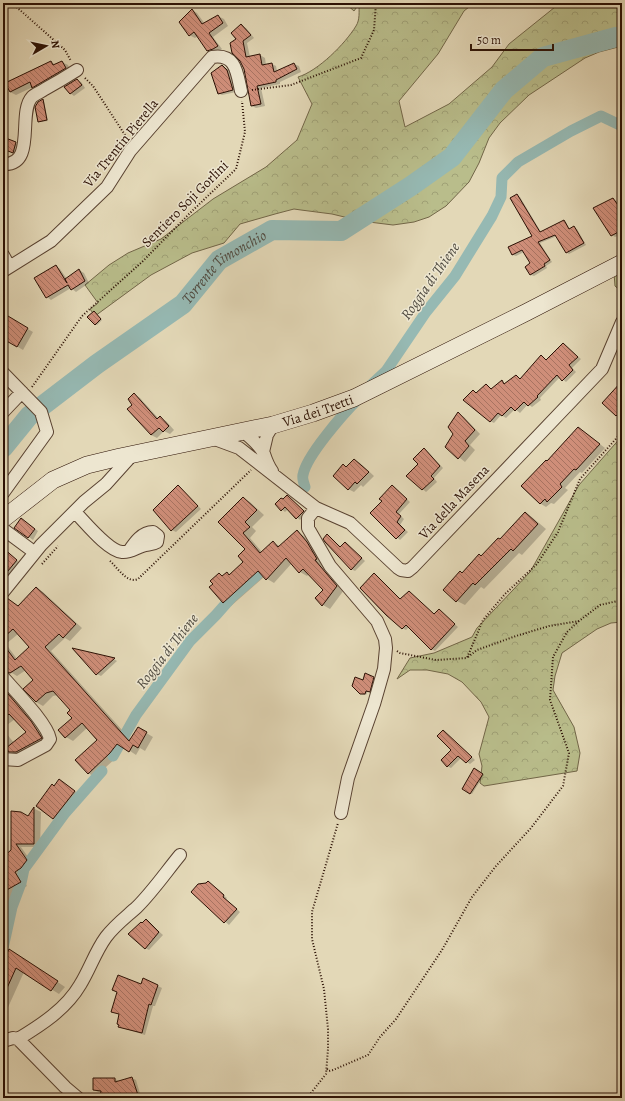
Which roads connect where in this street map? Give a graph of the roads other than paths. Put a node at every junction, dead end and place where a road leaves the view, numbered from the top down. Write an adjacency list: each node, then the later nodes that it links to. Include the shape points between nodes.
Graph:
1 (77, 70): 3 (street, via 31,98 27,108 23,152 16,161)
2 (241, 92): 6 (street, Via Trentin Pierella, via 233,62 228,58 212,57 130,151 107,187 51,242)
3 (3, 164)
4 (3, 255): 6 (street)
5 (622, 263): 11 (street, Via dei Tretti, via 370,391)
6 (6, 268)
7 (622, 322): 17 (street, Via della Masena, via 602,368 408,571 395,566 350,524)
8 (3, 373): 9 (street)
9 (19, 392): 10 (street); 16 (street, via 41,412 47,432)
10 (3, 412)
11 (273, 426): 12 (street, Via dei Tretti); 15 (street, via 267,435)
12 (244, 432): 13 (street, Via dei Tretti); 15 (street, Via della Masena, via 247,448)
13 (212, 438): 14 (street, Via dei Tretti); 15 (street, Via della Masena)
14 (134, 454): 18 (street); 19 (street, Via dei Tretti, via 87,465 53,480)
15 (262, 458): 17 (street, Via della Masena, via 274,474)
16 (3, 493)
17 (316, 508): 26 (street, via 308,518 308,528 330,566 377,622 386,648 384,669 348,778)
18 (75, 512): 21 (street, via 109,547 117,552); 22 (street)
19 (3, 519)
20 (3, 529): 22 (street)
21 (129, 551)
22 (34, 552): 23 (street)
23 (3, 592)
24 (3, 677): 25 (street, via 41,721 50,739 46,745 18,760)
25 (3, 759)
26 (342, 812)
27 (180, 855): 28 (street, via 137,907 105,938 80,986 61,1008)
28 (18, 1039): 29 (street); 30 (street)
29 (3, 1041)
30 (78, 1098)

